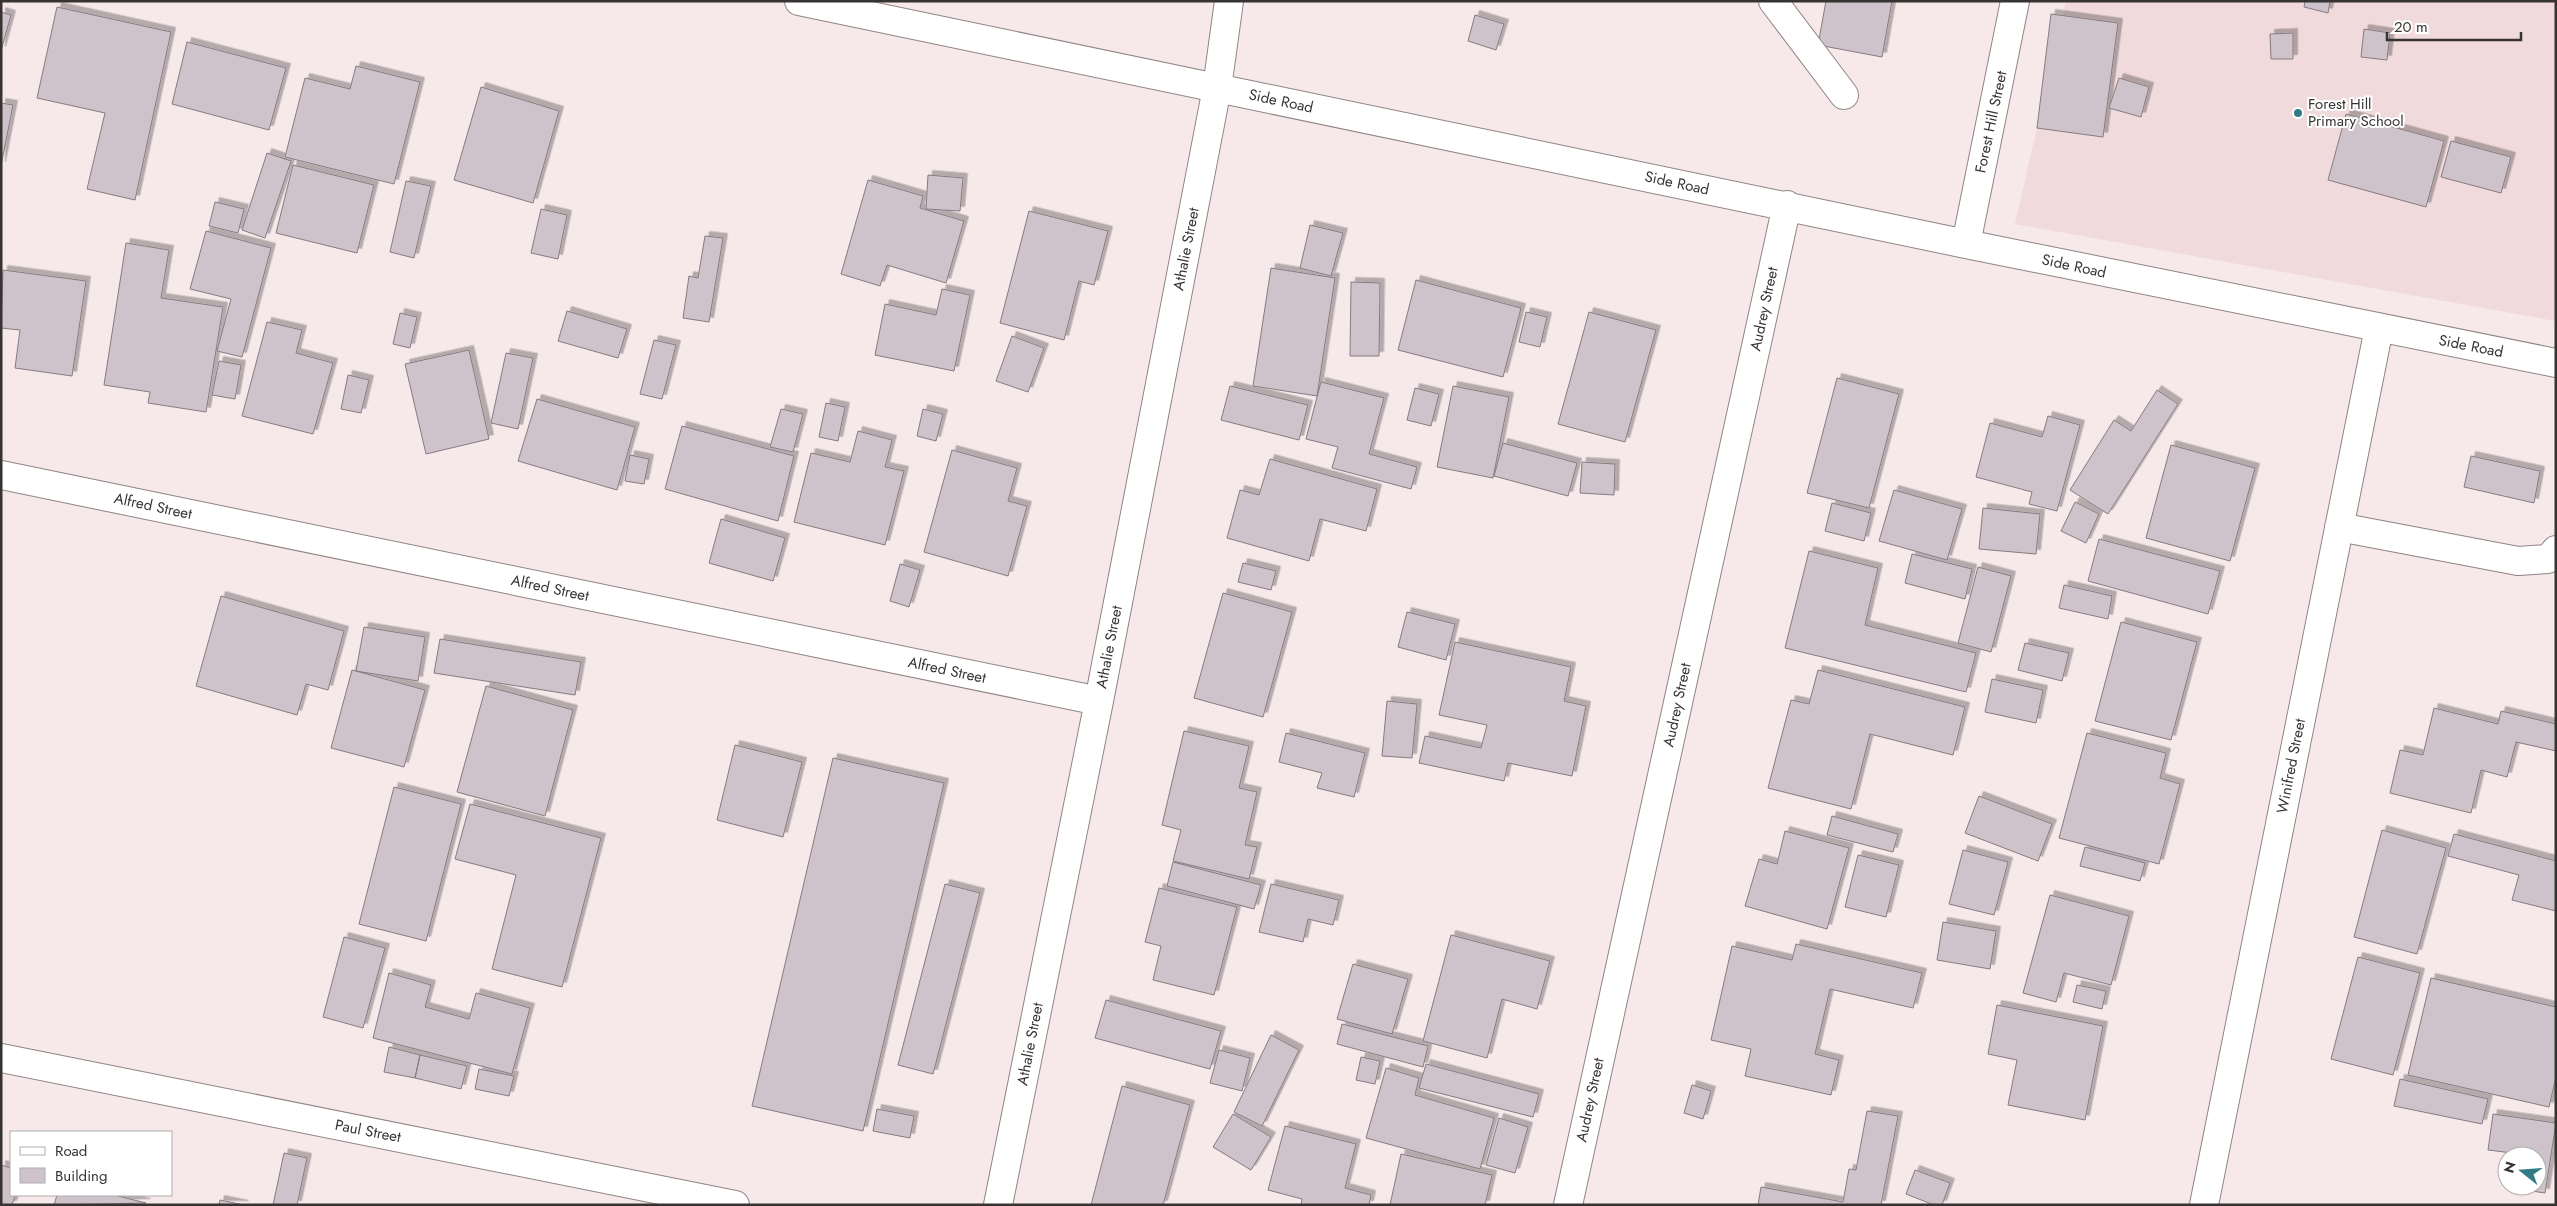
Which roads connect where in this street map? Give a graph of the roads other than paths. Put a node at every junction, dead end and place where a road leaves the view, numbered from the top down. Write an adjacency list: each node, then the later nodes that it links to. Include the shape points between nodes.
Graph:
1 (799, 1): 5 (street, Side Road)
2 (1229, 1): 5 (street, Athalie Street)
3 (1773, 1): 6 (street)
4 (2015, 1): 8 (street, Forest Hill Street)
5 (1217, 88): 7 (street, Side Road); 14 (street, Athalie Street)
6 (1844, 95)
7 (1787, 205): 8 (street, Side Road); 18 (street, Audrey Street)
8 (1966, 244): 9 (street, Side Road)
9 (2379, 328): 10 (street, Side Road); 12 (street, Winifred Street)
10 (2556, 363)
11 (1, 475): 14 (street, Alfred Street)
12 (2339, 527): 13 (street, via 2518,561 2548,558); 19 (street, Winifred Street)
13 (2556, 550)
14 (1099, 701): 17 (street, Athalie Street)
15 (1, 1058): 16 (street, Paul Street)
16 (734, 1205)
17 (998, 1205)
18 (1568, 1205)
19 (2204, 1205)

